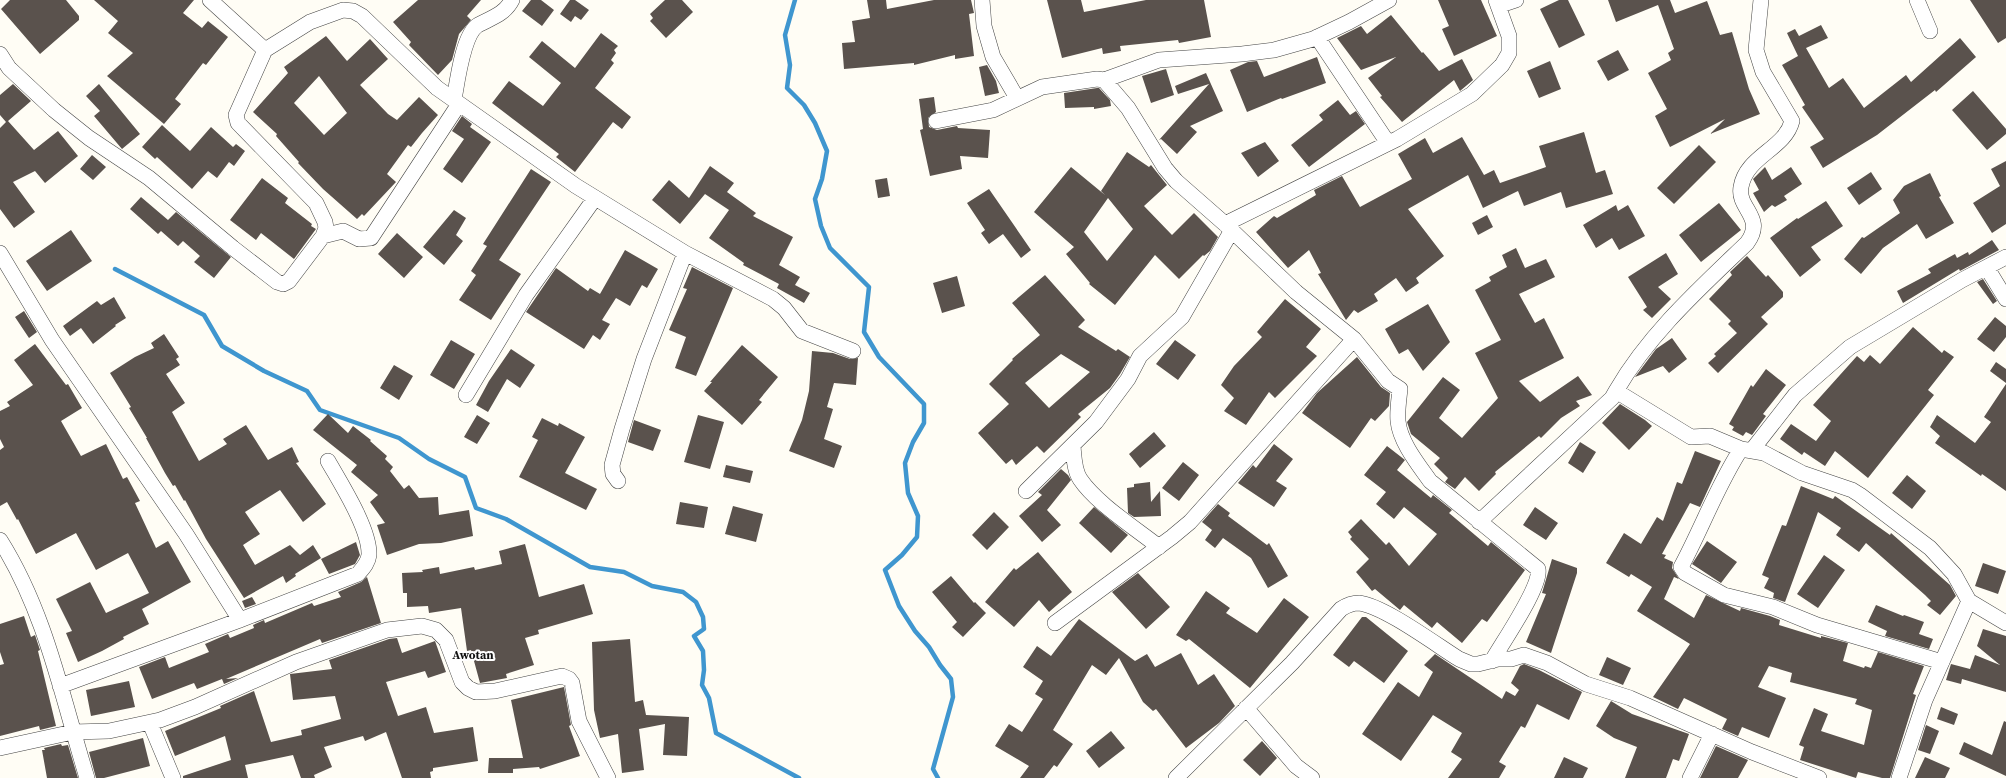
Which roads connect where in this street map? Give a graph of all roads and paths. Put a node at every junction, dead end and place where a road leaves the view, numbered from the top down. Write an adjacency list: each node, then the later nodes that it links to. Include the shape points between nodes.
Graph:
1 (210, 0): 12 (street)
2 (512, 0): 16 (street, via 504,10 478,26 471,36 464,49)
3 (982, 0): 15 (street, via 984,26 993,57)
4 (1389, 0): 11 (street)
5 (1516, 0): 8 (street)
6 (1761, 0): 29 (street, via 1756,50 1762,72 1792,120 1790,131 1753,163 1740,189 1755,227 1753,235 1748,243 1651,339)
7 (1917, 0): 10 (street)
8 (1497, 3): 18 (street, via 1509,36 1509,53 1502,65 1472,94)
9 (355, 6): 12 (street, via 310,22); 16 (street, via 362,16 437,88)
10 (1930, 31)
11 (1317, 37): 14 (street, via 1258,53 1159,60); 18 (street)
12 (265, 50): 21 (street, via 236,115 238,124 316,203 325,222)
13 (0, 54): 21 (street, via 9,68 54,110 89,138 149,178 277,282 283,284 289,281)
14 (1104, 80): 15 (street, via 1097,78 1042,87); 20 (street, via 1128,108 1169,173)
15 (1017, 98): 17 (street, via 993,110)
16 (456, 102): 19 (street); 21 (street, via 371,238 359,239 343,231)
17 (936, 122)
18 (1388, 143): 20 (street)
19 (595, 198): 22 (street); 30 (street, via 526,295)
20 (1229, 227): 27 (street, via 1296,292); 31 (street, via 1182,317 1140,356 1116,398)
21 (323, 236)
22 (685, 253): 28 (street, via 773,299 802,330); 34 (street, via 647,352 622,428 612,466 613,474)
23 (0, 254): 40 (street, via 52,340 186,534)
24 (2006, 257): 25 (street)
25 (1986, 268): 26 (street); 32 (street, via 1850,347 1795,395)
26 (2006, 298)
27 (1354, 338): 36 (street, via 1388,381 1400,389 1399,427 1419,466 1430,481); 38 (street, via 1190,522)
28 (853, 351)
29 (1616, 391): 32 (street, via 1691,437 1710,436); 36 (street, via 1612,398)
30 (466, 394)
31 (1073, 446): 35 (street); 38 (street, via 1079,478 1111,509)
32 (1746, 450): 39 (street, via 1764,452 1802,473 1860,495 1930,548 1954,574); 44 (street, via 1730,466 1681,567 1682,570 1724,595 1773,607 1817,625)
33 (328, 461): 40 (street, via 348,495 368,541 369,556 365,566 358,574)
34 (618, 481)
35 (1026, 491)
36 (1479, 522): 43 (street, via 1533,563 1540,575)
37 (0, 540): 45 (street, via 11,557 38,615)
38 (1158, 547): 41 (street)
39 (1969, 601): 42 (street); 44 (street)
40 (240, 620): 45 (street)
41 (1055, 623)
42 (2006, 623)
43 (1492, 661): 46 (street, via 1471,664 1379,609 1359,603 1349,604 1341,609 1292,663); 49 (street, via 1524,655 1586,684 1630,698)
44 (1942, 662): 58 (street, via 1925,700)
45 (60, 686): 48 (street)
46 (1246, 708): 54 (street); 55 (street, via 1296,766)
47 (150, 722): 48 (street, via 109,731); 52 (street); 53 (street, via 195,707 296,662 387,630 422,626 436,630 446,640 462,682 476,692 495,691 562,676 569,679 580,721)
48 (73, 732): 50 (street); 51 (street)
49 (1712, 734): 56 (street); 57 (street)
50 (0, 748)
51 (87, 778)
52 (173, 778)
53 (608, 778)
54 (1176, 778)
55 (1312, 778)
56 (1690, 778)
57 (1819, 778)
58 (1899, 778)

